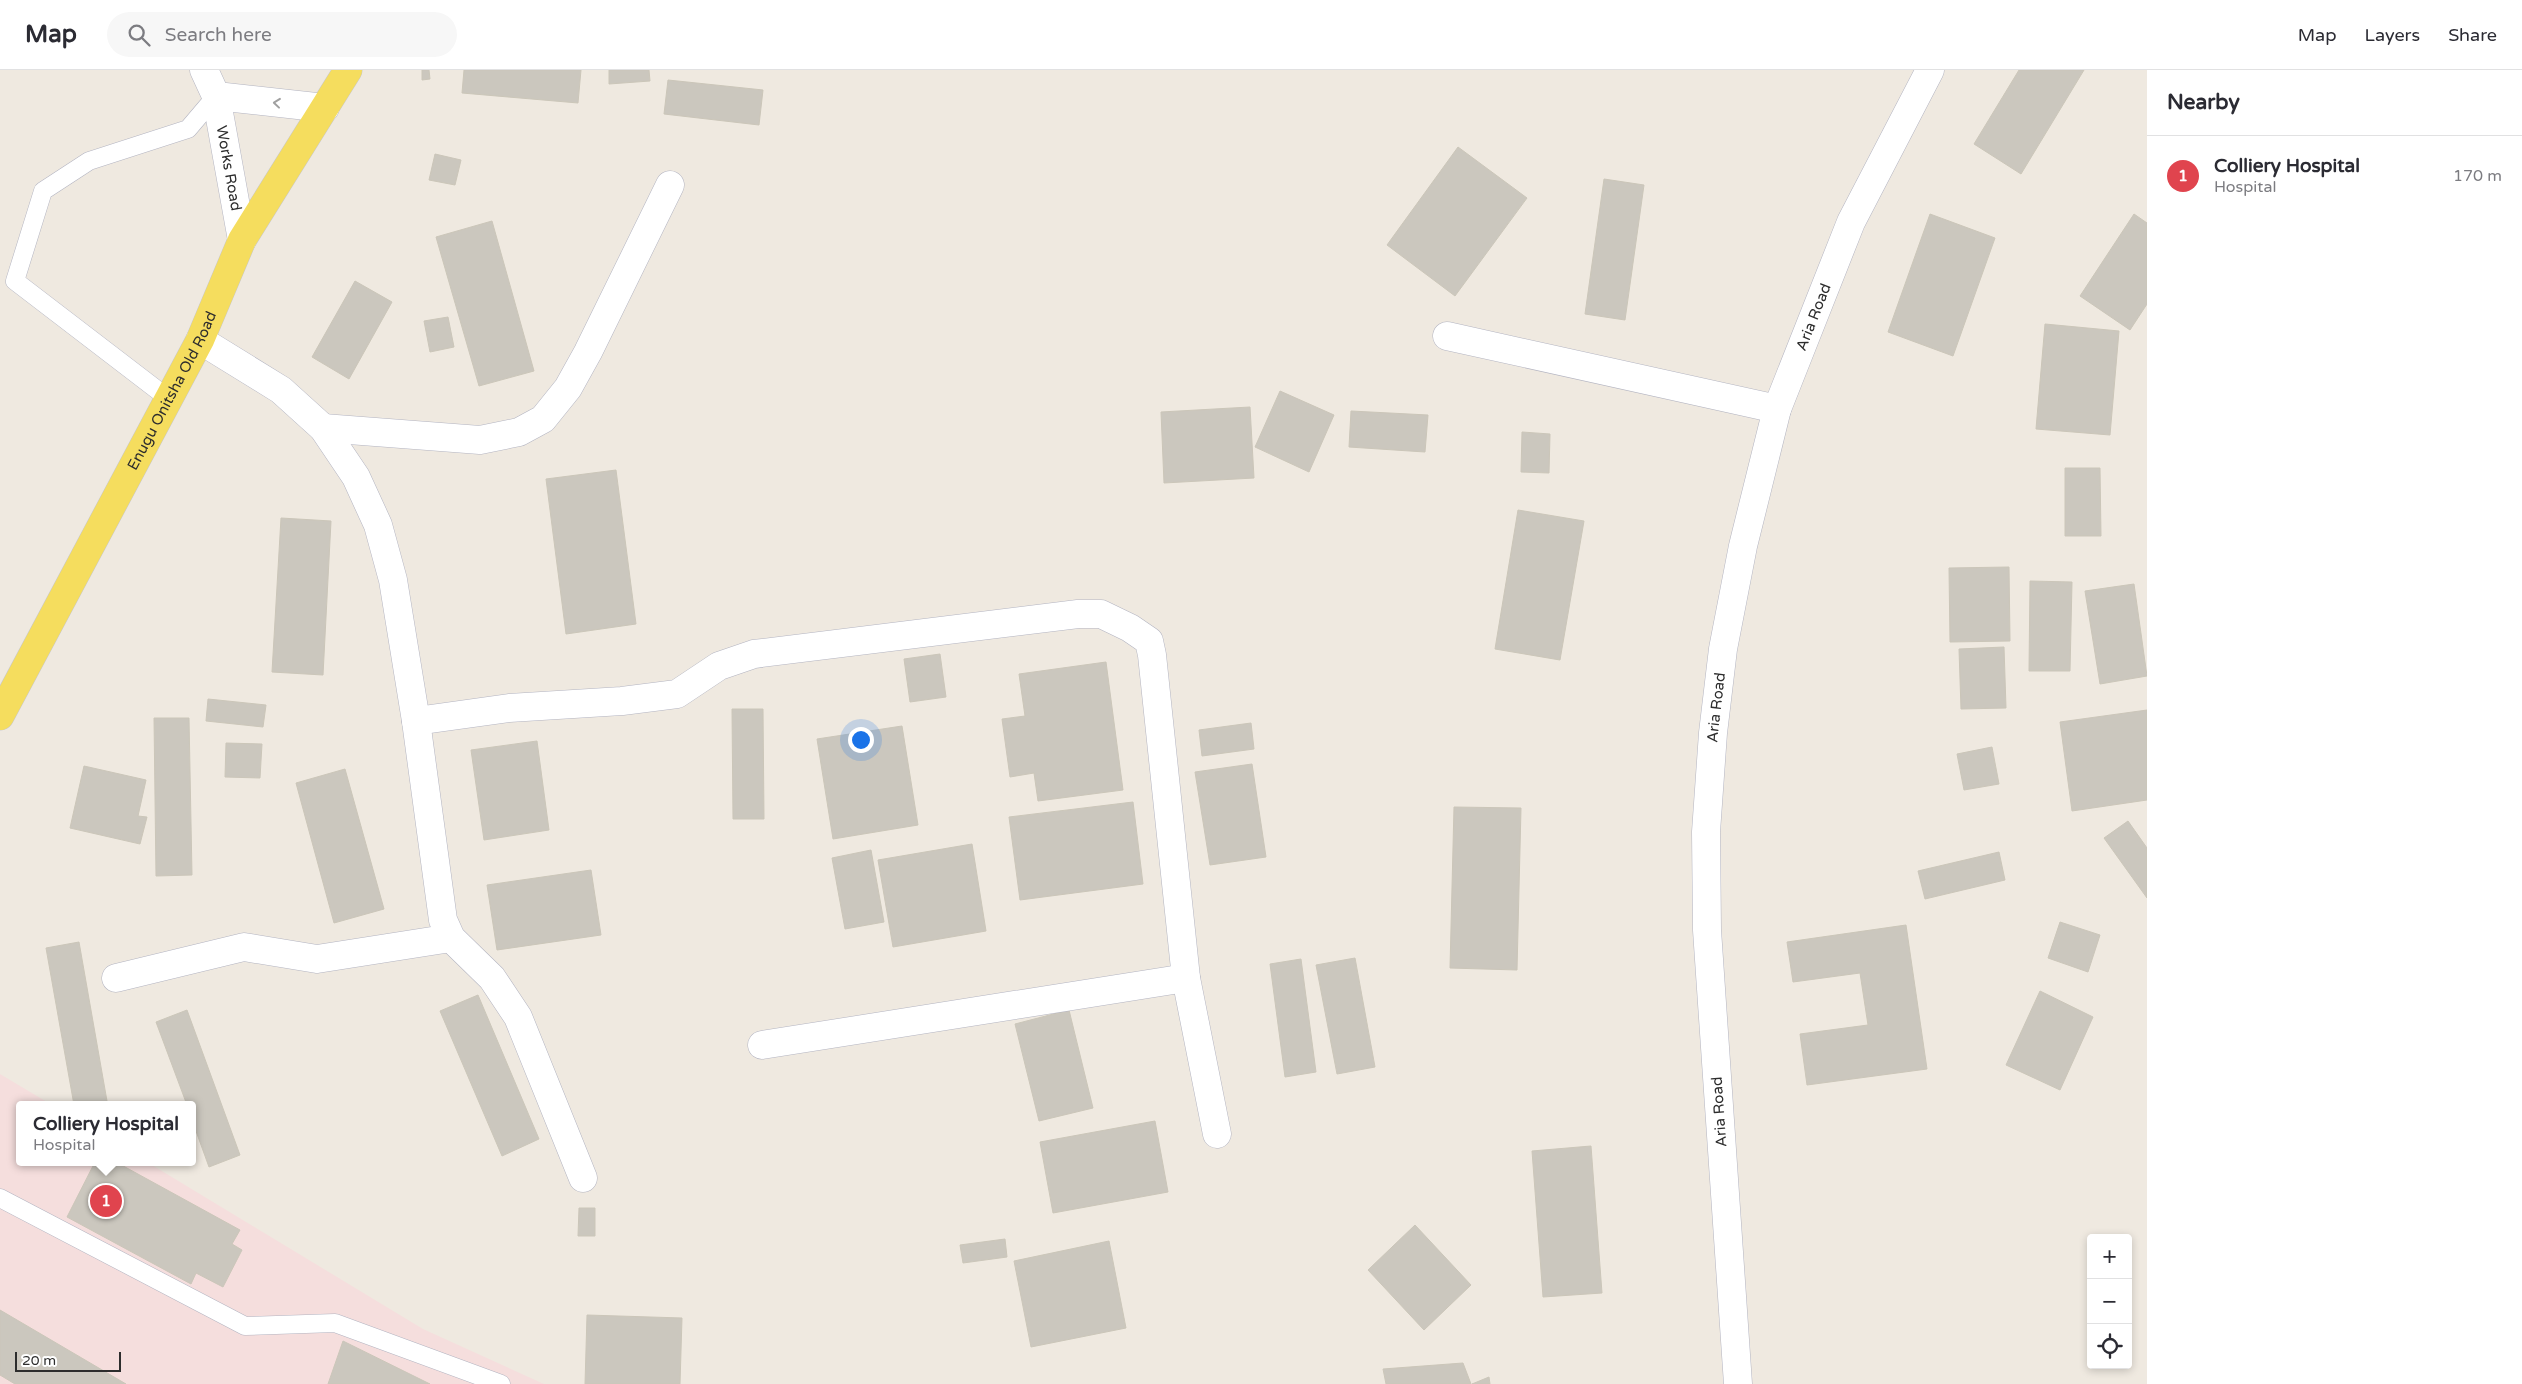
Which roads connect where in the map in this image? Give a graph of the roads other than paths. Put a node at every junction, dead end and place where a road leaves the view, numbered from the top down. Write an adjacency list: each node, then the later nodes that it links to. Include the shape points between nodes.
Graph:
1 (204, 70): 4 (street, Works Road)
2 (348, 70): 5 (main road, Enugu Onitsha Old Road)
3 (1930, 70): 11 (street, Aria Road, via 1851,222)
4 (216, 96): 5 (street, one-way to 4); 7 (street, Works Road); 10 (lane, via 188,129 89,162 43,191 15,281)
5 (325, 108): 7 (main road, Enugu Onitsha Old Road)
6 (670, 185): 12 (street, via 588,352 568,388 542,419 519,432 480,440)
7 (242, 240): 9 (main road, Enugu Onitsha Old Road)
8 (1447, 336): 11 (street)
9 (200, 340): 10 (main road, Enugu Onitsha Old Road); 12 (street, via 281,390)
10 (169, 399): 13 (main road, Enugu Onitsha Old Road)
11 (1777, 409): 23 (street, Aria Road, via 1743,546 1723,649 1706,832 1707,930)
12 (323, 428): 14 (street, via 356,477 378,525 393,580)
13 (0, 716)
14 (416, 721): 15 (street, via 439,901); 17 (street, via 509,708 677,694 719,666 754,654 1078,614 1101,614 1130,628 1149,642 1151,648)
15 (451, 938): 16 (street, via 317,959 244,947); 20 (street, via 492,978 518,1017)
16 (116, 978)
17 (1186, 978): 18 (street); 19 (street)
18 (762, 1045)
19 (1217, 1134)
20 (583, 1178)
21 (0, 1198): 22 (lane, via 245,1326 335,1323)
22 (501, 1384)
23 (1738, 1384)

